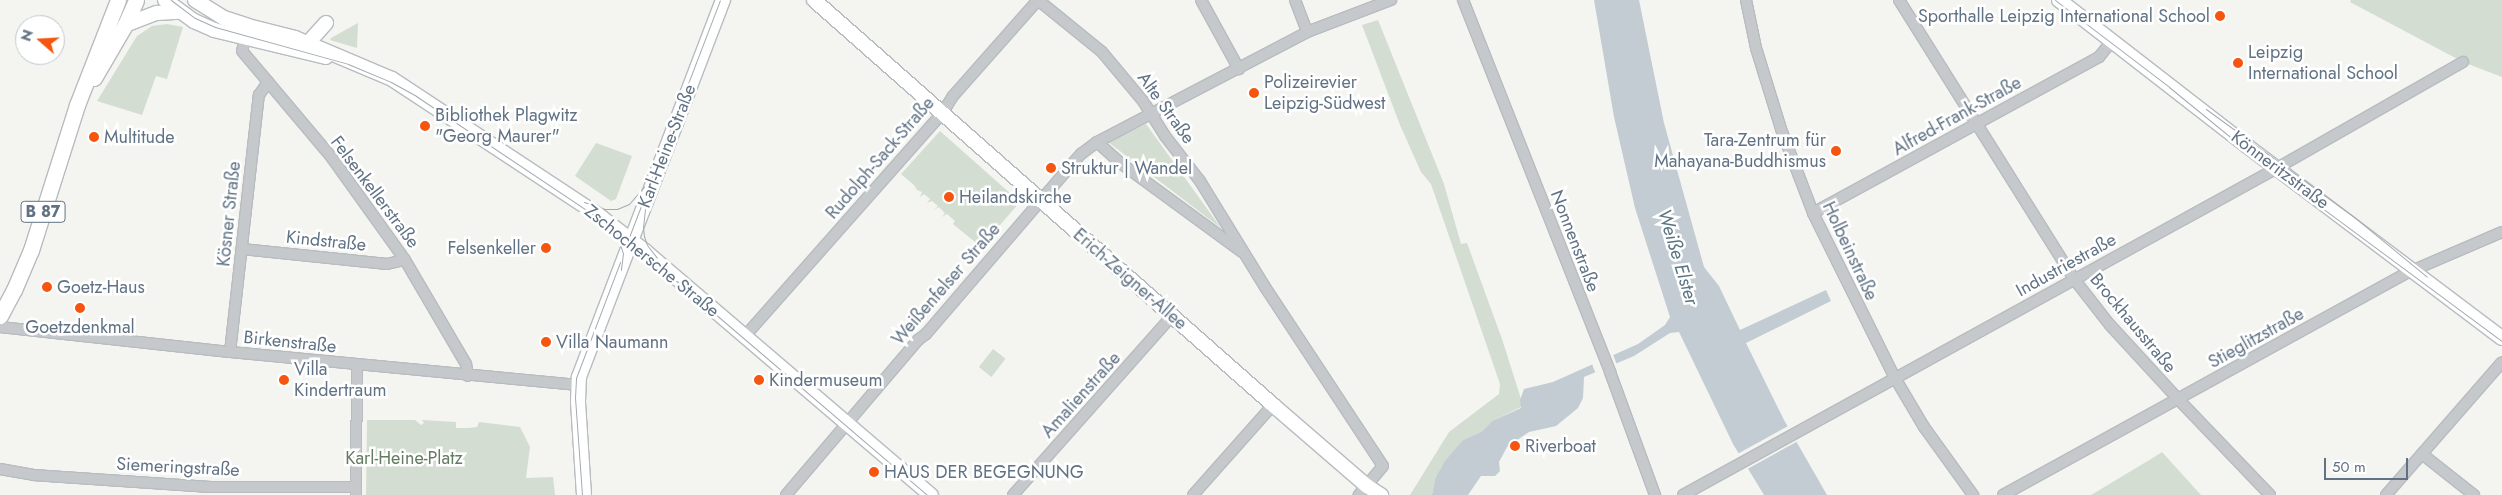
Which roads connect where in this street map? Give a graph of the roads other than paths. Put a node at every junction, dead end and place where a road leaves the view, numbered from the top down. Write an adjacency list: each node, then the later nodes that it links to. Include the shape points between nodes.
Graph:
1 (118, 0): 24 (main road, B 87)
2 (136, 0): 16 (main road, B 87)
3 (165, 0): 15 (main road, Zschochersche Straße)
4 (196, 0): 20 (main road, Zschochersche Straße, via 214,13)
5 (723, 0): 33 (main road, Karl-Heine-Straße)
6 (814, 0): 25 (main road, Erich-Zeigner-Allee)
7 (1038, 0): 25 (street, Rudolph-Sack-Straße); 26 (street, Alte Straße, via 1102,52)
8 (1201, 0): 22 (street)
9 (1295, 0): 17 (street)
10 (1391, 0): 17 (street, Weißenfelser Straße)
11 (1463, 0): 63 (street, Nonnenstraße, via 1610,372)
12 (1746, 0): 31 (street, Holbeinstraße, via 1756,48 1781,129)
13 (1900, 0): 27 (street, Brockhausstraße)
14 (2059, 0): 19 (main road, Könneritzstraße)
15 (179, 12): 16 (main road, via 157,13); 18 (main road, Zschochersche Straße, via 214,30)
16 (125, 25): 24 (main road, B 87)
17 (1307, 32): 22 (street, Weißenfelser Straße)
18 (245, 39): 20 (main road, Zschochersche Straße); 23 (street, Felsenkellerstraße, via 242,51)
19 (2112, 41): 27 (street, Alfred-Frank-Straße, via 2099,57); 29 (main road, Könneritzstraße)
20 (299, 44): 33 (main road, Zschochersche Straße, via 392,79)
21 (2463, 62): 29 (street, Industriestraße)
22 (1239, 69): 26 (street, Weißenfelser Straße)
23 (268, 82): 34 (street, Kösner Straße, via 258,95); 36 (street, Felsenkellerstraße, via 332,158)
24 (77, 105): 39 (main road, B 87, via 31,250)
25 (942, 112): 30 (main road, Erich-Zeigner-Allee); 42 (street, Rudolph-Sack-Straße)
26 (1152, 114): 28 (street, Weißenfelser Straße); 35 (street, Alte Straße, via 1200,181)
27 (1976, 125): 31 (street, Alfred-Frank-Straße); 38 (street, Brockhausstraße)
28 (1097, 142): 30 (street, Weißenfelser Straße, via 1081,154); 35 (street, Alte Straße, via 1127,168)
29 (2278, 168): 37 (main road, Könneritzstraße); 38 (street, Industriestraße)
30 (1040, 199): 40 (main road, Erich-Zeigner-Allee); 52 (street, Weißenfelser Straße)
31 (1813, 213): 48 (street, Holbeinstraße)
32 (2502, 232): 37 (street, Stieglitzstraße)
33 (631, 239): 42 (main road, Zschochersche Straße); 49 (main road, Karl-Heine-Straße)
34 (242, 248): 36 (street, Kindstraße, via 387,264); 44 (street, Kösner Straße)
35 (1245, 254): 55 (street, Alte Straße, via 1383,466)
36 (406, 260): 47 (street, Felsenkellerstraße, via 466,364)
37 (2413, 270): 43 (main road, Könneritzstraße); 50 (street, Stieglitzstraße)
38 (2074, 279): 48 (street, Industriestraße); 50 (street, Brockhausstraße, via 2110,325)
39 (0, 316)
40 (1172, 316): 51 (main road, Erich-Zeigner-Allee); 60 (street, Amalienstraße)
41 (0, 328): 44 (street, Birkenstraße)
42 (745, 336): 52 (main road, Zschochersche Straße)
43 (2502, 338)
44 (230, 352): 46 (street, Birkenstraße)
45 (2502, 362): 53 (street)
46 (357, 365): 47 (street, Birkenstraße); 56 (street)
47 (468, 376): 49 (street, Birkenstraße)
48 (1895, 378): 64 (street, Industriestraße); 65 (street, Holbeinstraße, via 1924,427)
49 (578, 385): 57 (main road, Karl-Heine-Straße)
50 (2178, 399): 66 (street, Stieglitzstraße); 67 (street, Brockhausstraße)
51 (1273, 405): 55 (main road, Erich-Zeigner-Allee); 61 (street)
52 (847, 424): 58 (street, Weißenfelser Straße); 59 (main road, Zschochersche Straße)
53 (2422, 454): 68 (street); 69 (street)
54 (0, 470): 56 (street, Siemeringstraße, via 211,487)
55 (1363, 490): 62 (main road, Erich-Zeigner-Allee)
56 (356, 491)
57 (584, 495)
58 (786, 495)
59 (931, 495)
60 (1013, 495)
61 (1193, 495)
62 (1381, 495)
63 (1655, 495)
64 (1683, 495)
65 (1973, 495)
66 (2003, 495)
67 (2270, 495)
68 (2386, 495)
69 (2474, 495)

